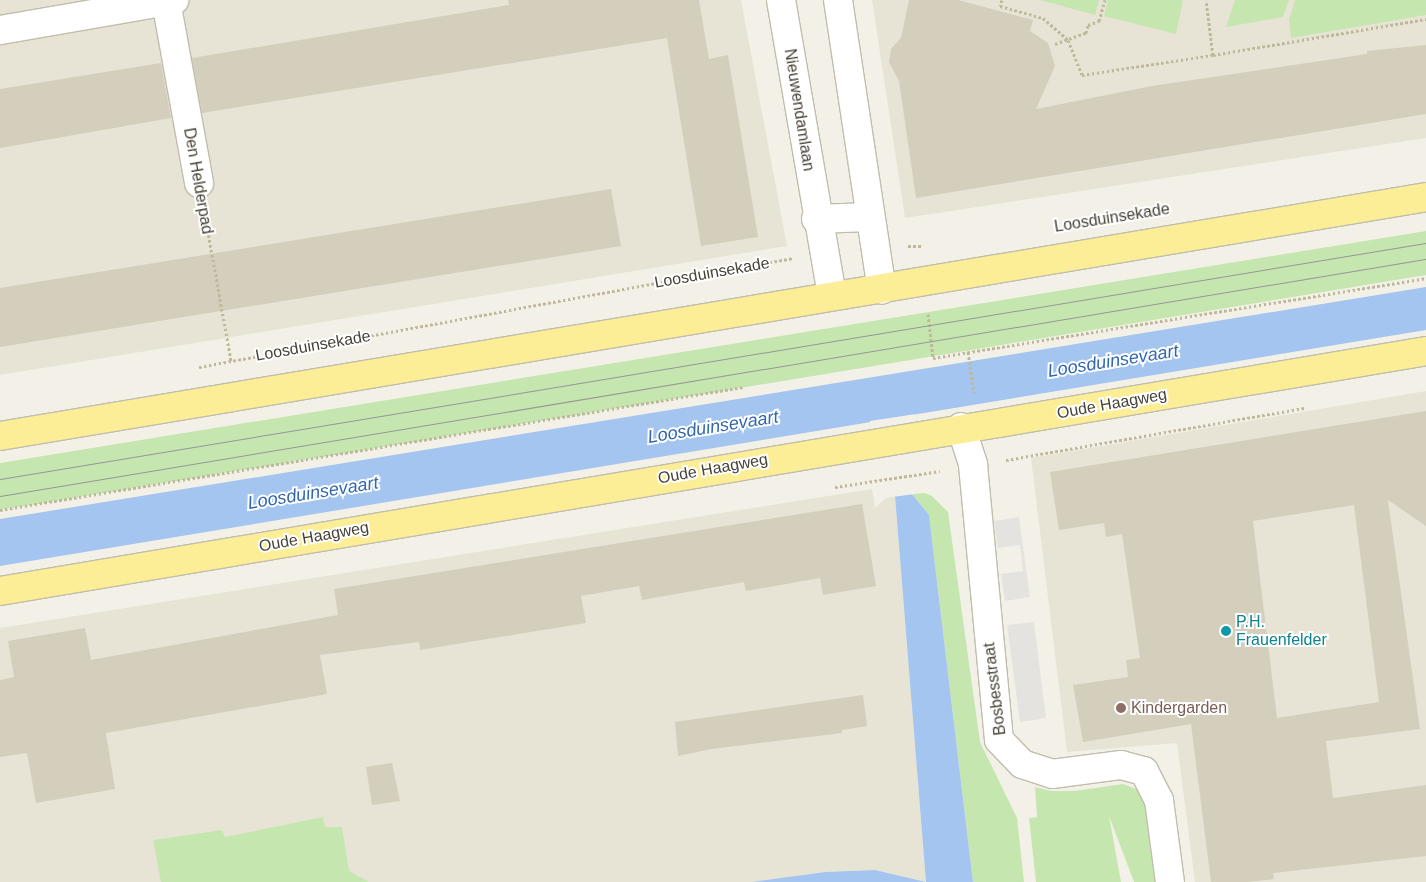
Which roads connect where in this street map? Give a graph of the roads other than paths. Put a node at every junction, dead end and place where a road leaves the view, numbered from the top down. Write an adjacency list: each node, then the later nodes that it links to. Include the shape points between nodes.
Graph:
1 (781, 0): 8 (street, Nieuwendamlaan)
2 (838, 0): 7 (street)
3 (170, 1): 4 (street); 5 (street, Den Helderpad)
4 (0, 30)
5 (199, 182)
6 (1426, 196): 9 (main road, Loosduinsekade)
7 (870, 216): 8 (street); 9 (street)
8 (816, 219): 10 (street, Nieuwendamlaan, via 827,252)
9 (882, 290): 10 (main road, Loosduinsekade)
10 (832, 296): 13 (main road, Loosduinsekade)
11 (1426, 351): 12 (main road, Oude Haagweg, via 1012,422)
12 (961, 427): 14 (main road, Oude Haagweg); 15 (street, Bosbesstraat, via 973,465 999,740 1022,764 1052,774 1121,765 1144,771 1159,800)
13 (0, 436)
14 (0, 591)
15 (1170, 882)

